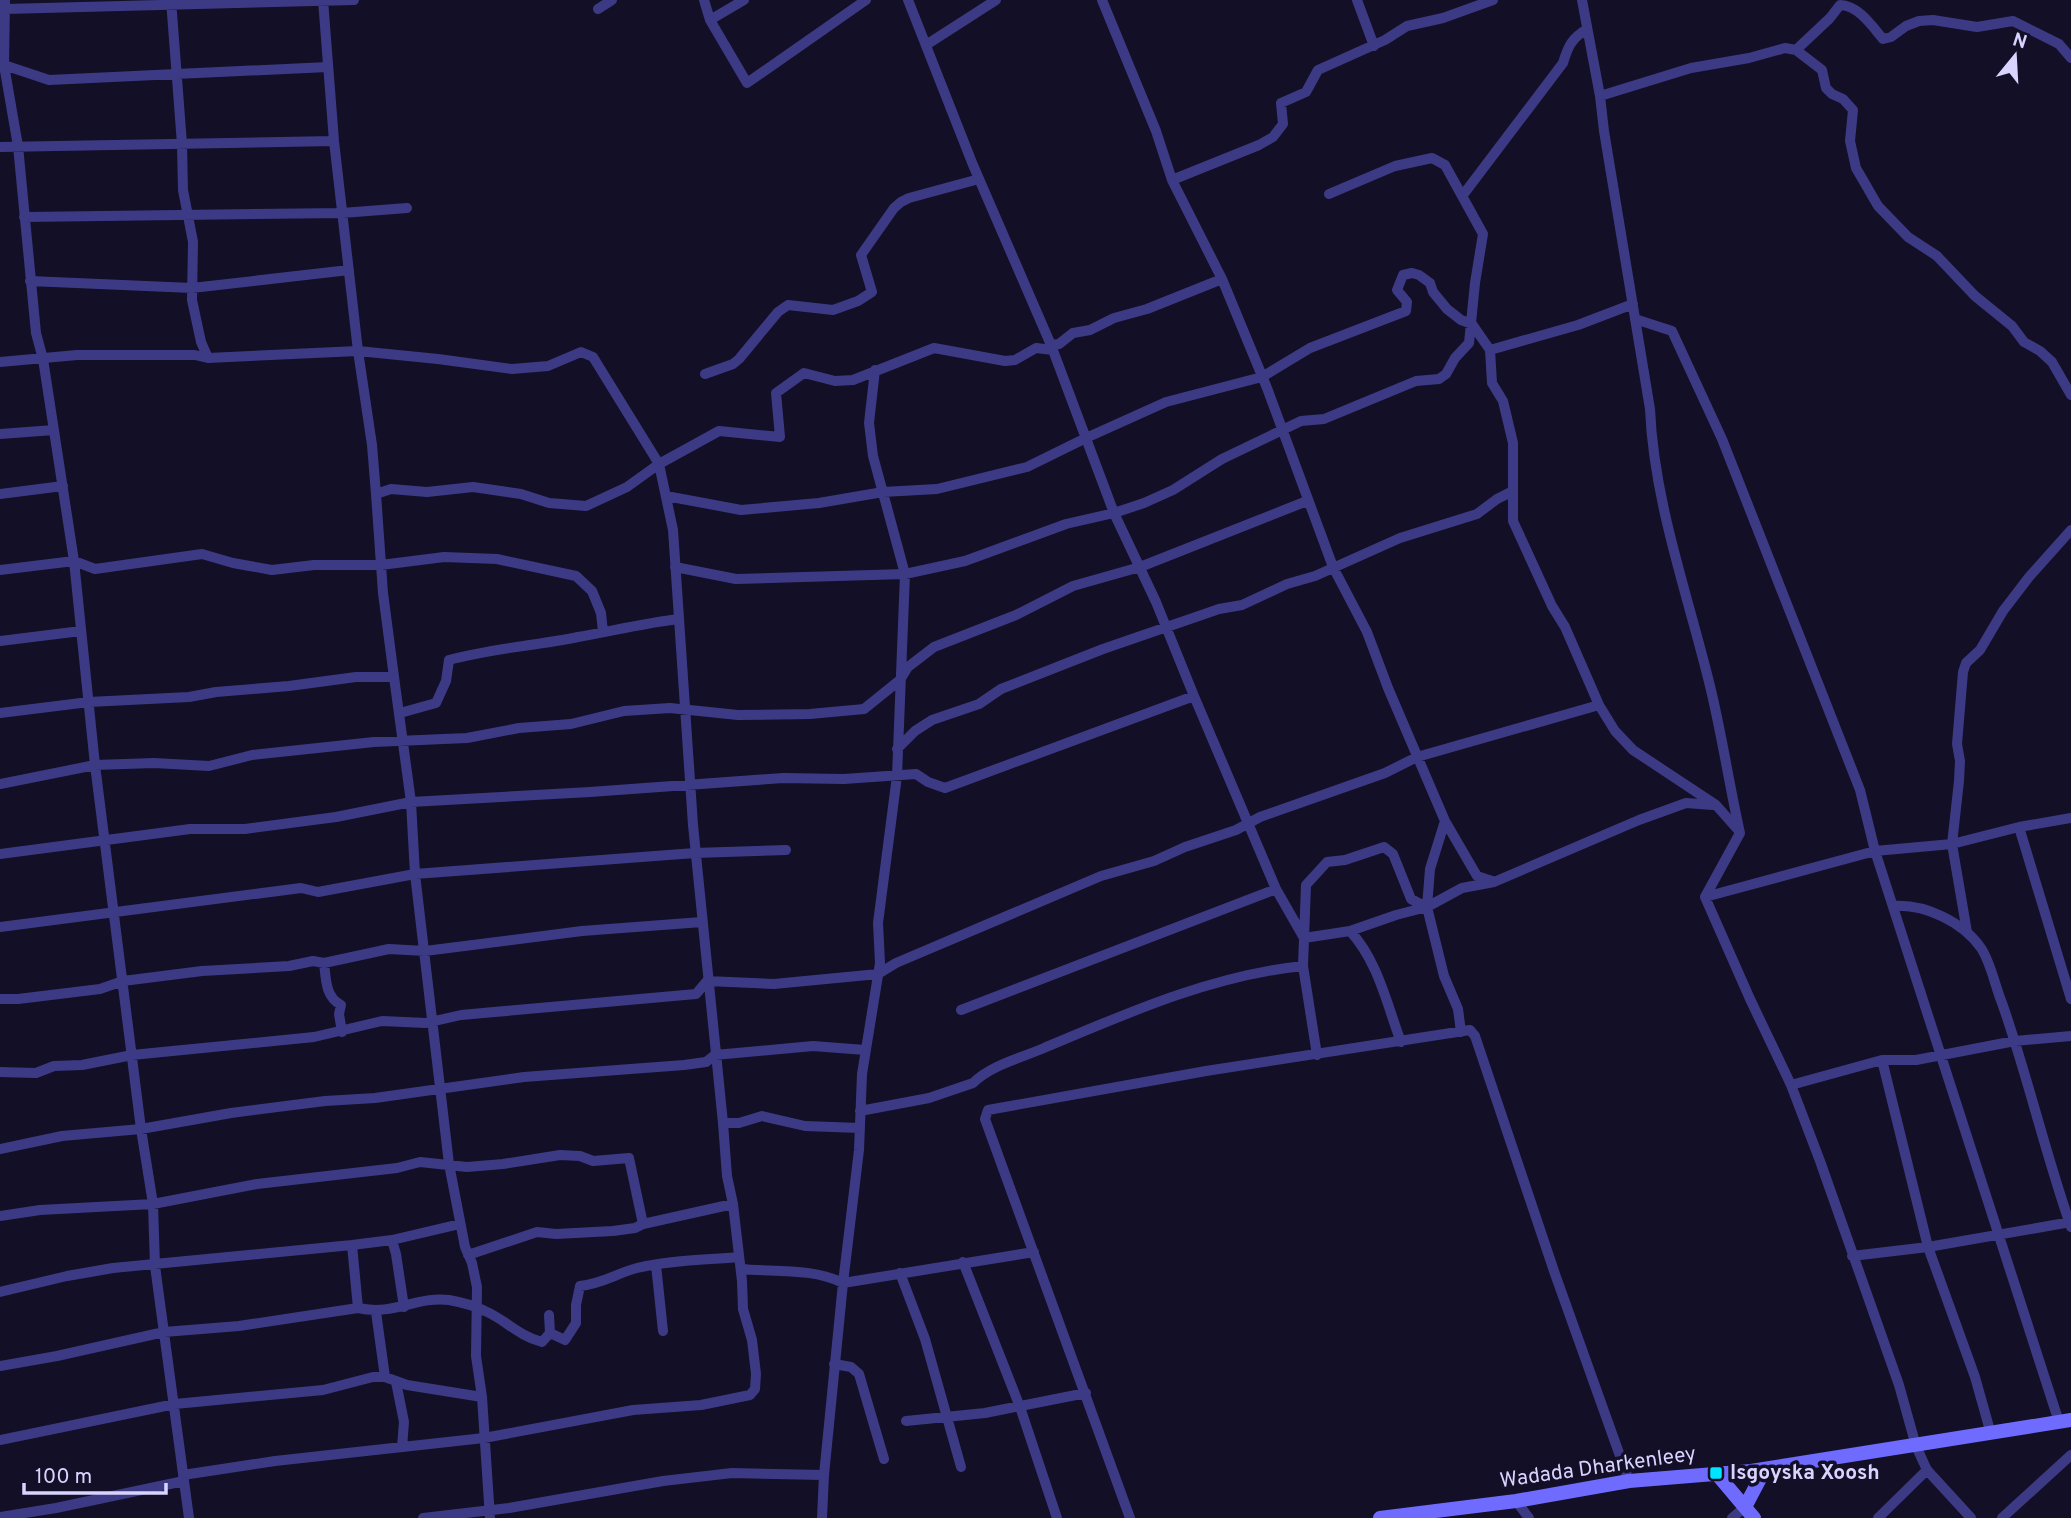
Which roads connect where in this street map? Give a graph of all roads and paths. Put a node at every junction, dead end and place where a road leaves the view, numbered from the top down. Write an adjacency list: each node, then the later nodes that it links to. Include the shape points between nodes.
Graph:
1 (354, 0): 12 (street)
2 (612, 0): 16 (street)
3 (705, 0): 17 (street)
4 (744, 0): 17 (street)
5 (866, 0): 17 (street, via 747,83)
6 (908, 0): 19 (street)
7 (996, 0): 19 (street)
8 (1102, 0): 32 (street)
9 (1357, 0): 20 (street)
10 (1493, 0): 20 (street, via 1407,26)
11 (1582, 0): 18 (street)
12 (323, 1): 13 (street); 24 (street)
13 (172, 2): 15 (street); 25 (street)
14 (1844, 3): 21 (street); 22 (street, via 1883,39 1919,21 1977,27 2013,21 2059,44)
15 (5, 4): 23 (street)
16 (598, 9)
17 (710, 20)
18 (1587, 29): 26 (street); 34 (street, via 1575,36 1563,63)
19 (926, 45): 31 (street)
20 (1374, 46): 32 (street, via 1318,69 1306,92 1281,103 1283,124 1273,137)
21 (1796, 50): 26 (street, via 1784,48 1691,68); 55 (street, via 1822,70 1826,88 1853,110 1850,141 1856,168 1878,206 1908,237 1937,256 2024,342 2052,362)
22 (2071, 58)
23 (4, 65): 25 (street, via 49,80); 29 (street)
24 (328, 67): 25 (street); 27 (street)
25 (177, 73): 28 (street)
26 (1600, 96): 43 (street)
27 (334, 141): 28 (street); 36 (street)
28 (182, 144): 29 (street); 37 (street)
29 (18, 146): 30 (street); 38 (street)
30 (0, 147)
31 (979, 179): 46 (street); 53 (street, via 909,198 894,208 861,256 872,292 833,310 788,305 733,364)
32 (1172, 180): 40 (street)
33 (1329, 194): 34 (street, via 1395,166 1432,158 1446,165)
34 (1463, 195): 45 (street, via 1483,234)
35 (407, 208): 36 (street)
36 (342, 212): 37 (street); 39 (street)
37 (187, 214): 38 (street); 42 (street, via 193,242)
38 (24, 217): 41 (street)
39 (349, 270): 42 (street); 47 (street)
40 (1222, 279): 46 (street, via 1073,333); 54 (street)
41 (30, 281): 42 (street); 50 (street)
42 (192, 288): 49 (street)
43 (1633, 304): 44 (street); 48 (street)
44 (1635, 319): 103 (street, via 1654,453 1711,689); 107 (street, via 1672,331 1722,439 1860,790)
45 (1472, 324): 48 (street); 54 (street, via 1447,309 1419,275 1402,275 1397,290 1407,302 1406,311 1310,348); 57 (street, via 1466,348 1439,379 1416,381)
46 (1053, 348): 52 (street, via 1036,348 1005,361 934,348); 59 (street)
47 (358, 351): 49 (street); 60 (street, via 512,369 548,366 580,352 593,357); 65 (street)
48 (1490, 351): 62 (street, via 1492,383 1503,401 1513,443)
49 (208, 358): 50 (street, via 77,355)
50 (43, 359): 51 (street); 56 (street)
51 (0, 362)
52 (875, 370): 60 (street, via 853,380 835,381 804,373 776,393 780,438 719,431); 63 (street, via 869,423)
53 (705, 374)
54 (1262, 377): 57 (street); 59 (street, via 1166,402)
55 (2071, 395)
56 (54, 430): 58 (street); 61 (street)
57 (1282, 431): 67 (street); 68 (street, via 1204,469 1173,490)
58 (0, 434)
59 (1086, 438): 63 (street, via 1027,467 937,489); 68 (street)
60 (659, 464): 65 (street, via 627,487 586,506 473,487 418,492 391,489); 66 (street)
61 (63, 486): 64 (street); 70 (street)
62 (1514, 491): 74 (street, via 1477,514 1401,538); 86 (street, via 1513,520)
63 (883, 492): 66 (street, via 741,510); 76 (street)
64 (0, 494)
65 (376, 494): 71 (street)
66 (666, 496): 72 (street)
67 (1307, 500): 73 (street); 74 (street)
68 (1114, 513): 73 (street); 76 (street, via 1066,524 965,561)
69 (2071, 530): 105 (street, via 2029,577 1993,625 1986,642 1966,663)
70 (74, 561): 71 (street, via 95,569 202,554 272,570); 75 (street); 79 (street)
71 (381, 565): 80 (street, via 444,557 497,559 576,576 592,591); 82 (street)
72 (675, 567): 76 (street, via 736,579); 77 (street)
73 (1140, 567): 78 (street); 83 (street, via 1073,586 1016,615 934,647 908,667)
74 (1333, 568): 78 (street); 92 (street, via 1367,632)
75 (0, 570)
76 (905, 574): 83 (street)
77 (679, 619): 80 (street); 87 (street)
78 (1167, 629): 84 (street); 91 (street, via 1001,689 978,704 932,720)
79 (81, 631): 81 (street); 85 (street)
80 (603, 632): 89 (street, via 449,660 436,703)
81 (0, 641)
82 (394, 677): 85 (street); 89 (street)
83 (900, 680): 87 (street, via 864,709 853,711 738,715); 91 (street)
84 (1194, 696): 94 (street, via 945,788 916,774); 101 (street)
85 (89, 702): 88 (street); 93 (street)
86 (1598, 705): 92 (street); 98 (street, via 1633,750)
87 (685, 711): 90 (street, via 624,711 571,724); 96 (street)
88 (0, 713)
89 (400, 713): 90 (street)
90 (401, 742): 93 (street, via 252,755 209,766); 97 (street)
91 (897, 749): 94 (street)
92 (1417, 757): 100 (street); 101 (street)
93 (94, 765): 95 (street); 104 (street)
94 (897, 776): 96 (street); 125 (street, via 878,923)
95 (0, 784)
96 (690, 784): 97 (street); 108 (street)
97 (411, 802): 104 (street, via 245,829 190,829); 110 (street)
98 (1716, 805): 103 (street); 111 (street, via 1686,803)
99 (2071, 818): 102 (street)
100 (1445, 821): 111 (street, via 1477,876); 115 (street, via 1430,869)
101 (1248, 823): 112 (street); 125 (street, via 1154,861 1101,876)
102 (2019, 827): 105 (street); 129 (street)
103 (1740, 833): 113 (street)
104 (105, 839): 109 (street); 116 (street)
105 (1952, 844): 107 (street); 120 (street)
106 (786, 850): 108 (street)
107 (1875, 851): 113 (street); 114 (street)
108 (695, 853): 110 (street); 117 (street)
109 (0, 854)
110 (415, 874): 116 (street, via 318,892 301,888); 122 (street)
111 (1494, 882): 115 (street, via 1462,888)
112 (1276, 889): 121 (street); 130 (street)
113 (1705, 897): 144 (street)
114 (1894, 906): 120 (street, via 1912,905 1933,912); 141 (street)
115 (1427, 907): 119 (street); 121 (street, via 1411,899 1393,853 1384,846 1327,862 1315,873 1306,885); 133 (street)
116 (115, 913): 118 (street); 126 (street)
117 (702, 922): 122 (street, via 582,931); 127 (street)
118 (0, 927)
119 (1350, 931): 121 (street); 136 (street, via 1369,956)
120 (1967, 932): 135 (street, via 1982,950)
121 (1304, 938): 124 (street)
122 (425, 951): 123 (street, via 389,949); 131 (street)
123 (324, 962): 126 (street); 132 (street, via 330,995 341,1005)
124 (1303, 966): 140 (street); 146 (street, via 1277,968 1150,1005 1013,1060 973,1083 929,1098)
125 (878, 974): 127 (street, via 774,984); 137 (street)
126 (123, 981): 128 (street, via 100,989); 138 (street)
127 (707, 981): 131 (street, via 696,994 461,1015); 139 (street)
128 (0, 999)
129 (2071, 999)
130 (961, 1010)
131 (433, 1022): 132 (street, via 382,1021); 145 (street)
132 (342, 1032): 138 (street)
133 (1461, 1032): 136 (street); 205 (street, via 1470,1030 1475,1035)
134 (2071, 1036): 135 (street)
135 (2015, 1041): 141 (street); 157 (street)
136 (1401, 1042): 140 (street)
137 (865, 1050): 139 (street, via 813,1046); 146 (street)
138 (132, 1055): 143 (street, via 54,1066 37,1073); 149 (street)
139 (715, 1055): 145 (street, via 706,1062 684,1065); 147 (street)
140 (1317, 1055): 162 (street, via 988,1110 985,1119)
141 (1941, 1055): 142 (street); 158 (street)
142 (1882, 1060): 144 (street); 161 (street)
143 (0, 1072)
144 (1791, 1085): 164 (street)
145 (441, 1088): 149 (street, via 231,1113); 151 (street)
146 (860, 1111): 148 (street)
147 (723, 1123): 148 (street, via 762,1116 805,1126); 153 (street)
148 (860, 1128): 171 (street)
149 (141, 1129): 150 (street, via 62,1136); 152 (street)
150 (0, 1149)
151 (449, 1164): 152 (street, via 420,1162 257,1184); 155 (street); 156 (street, via 467,1167 560,1155 593,1161 628,1158)
152 (153, 1204): 154 (street); 168 (street)
153 (733, 1205): 156 (street); 165 (street)
154 (0, 1216)
155 (460, 1224): 159 (street); 163 (street)
156 (643, 1224): 163 (street, via 613,1231 537,1232)
157 (2070, 1224): 158 (street)
158 (1998, 1233): 161 (street); 191 (street)
159 (392, 1240): 160 (street); 173 (street)
160 (352, 1245): 168 (street); 174 (street)
161 (1928, 1247): 164 (street); 192 (street)
162 (1034, 1252): 166 (street); 185 (street)
163 (468, 1255): 175 (street, via 477,1287)
164 (1852, 1256): 195 (street)
165 (739, 1257): 167 (street); 169 (street)
166 (963, 1262): 170 (street); 188 (street)
167 (656, 1265): 178 (street); 180 (street, via 580,1286 576,1323 570,1333 565,1340)
168 (155, 1266): 172 (street, via 113,1268); 179 (street)
169 (741, 1269): 171 (street, via 795,1272); 193 (street, via 743,1309 756,1374 750,1395 701,1405 633,1410)
170 (900, 1273): 171 (street); 189 (street)
171 (844, 1283): 181 (street)
172 (0, 1292)
173 (404, 1307): 175 (street, via 435,1299); 176 (street)
174 (358, 1308): 176 (street); 179 (street)
175 (476, 1308): 180 (street, via 533,1339 542,1342); 186 (street)
176 (376, 1312): 183 (street)
177 (548, 1315): 180 (street)
178 (663, 1331)
179 (164, 1332): 182 (street); 187 (street)
180 (550, 1333)
181 (834, 1364): 198 (street, via 859,1374); 203 (street)
182 (0, 1366)
183 (384, 1377): 184 (street); 187 (street, via 323,1390)
184 (396, 1382): 186 (street); 196 (street, via 404,1422)
185 (1086, 1393): 188 (street); 215 (street)
186 (482, 1396): 193 (street)
187 (175, 1404): 194 (street); 204 (street)
188 (1020, 1407): 189 (street); 214 (street)
189 (947, 1418): 190 (street); 199 (street)
190 (906, 1421)
191 (2065, 1421): 192 (main road, Wadada Dharkenleey)
192 (1991, 1434): 195 (main road, Wadada Dharkenleey)
193 (484, 1438): 196 (street); 209 (street)
194 (0, 1440)
195 (1916, 1446): 200 (main road, Wadada Dharkenleey); 201 (street)
196 (402, 1447): 204 (street, via 275,1461)
197 (2071, 1455): 221 (street)
198 (884, 1459)
199 (961, 1467)
200 (1765, 1469): 202 (main road, Wadada Dharkenleey); 208 (main road)
201 (1927, 1470): 219 (street); 220 (street)
202 (1716, 1473): 205 (main road, Wadada Dharkenleey); 208 (main road)
203 (824, 1475): 209 (street, via 732,1472); 213 (street)
204 (184, 1478): 210 (street); 211 (street)
205 (1629, 1481): 206 (main road, Wadada Dharkenleey)
206 (1516, 1501): 207 (main road, Wadada Dharkenleey); 217 (street)
207 (1474, 1512): 216 (main road, Wadada Dharkenleey)
208 (1750, 1512): 218 (street)
209 (490, 1514): 212 (street)
210 (0, 1517)
211 (189, 1518)
212 (423, 1518)
213 (822, 1518)
214 (1057, 1518)
215 (1130, 1518)
216 (1380, 1518)
217 (1529, 1518)
218 (1732, 1518)
219 (1878, 1518)
220 (1971, 1518)
221 (2002, 1518)

